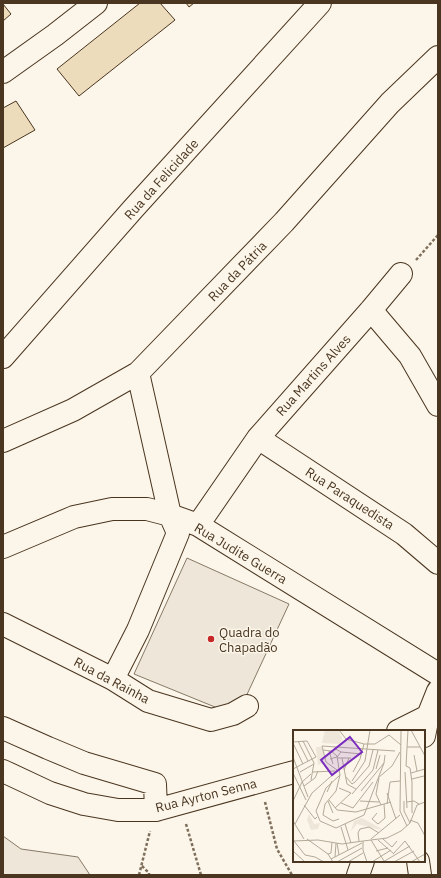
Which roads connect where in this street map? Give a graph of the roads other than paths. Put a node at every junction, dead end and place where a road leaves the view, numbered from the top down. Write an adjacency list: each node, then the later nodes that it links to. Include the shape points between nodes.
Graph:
1 (96, 3): 4 (street)
2 (320, 3): 7 (street, Rua da Felicidade)
3 (438, 57): 8 (street, Rua da Pátria, via 390,103 284,222)
4 (3, 72)
5 (401, 274): 6 (street, Rua Martins Alves)
6 (371, 310): 9 (street, via 410,356); 10 (street, Rua Martins Alves)
7 (3, 357)
8 (138, 374): 11 (street, Rua da Pátria, via 73,410); 12 (street)
9 (437, 401)
10 (258, 438): 13 (street, Rua Martins Alves); 15 (street, Rua Paraquedista, via 404,534)
11 (3, 441)
12 (170, 515): 13 (street, Rua Judite Guerra); 14 (street, Rua Judite Guerra, via 147,509 112,510 74,517); 18 (street, via 178,533 138,630)
13 (198, 525): 17 (street, Rua Judite Guerra)
14 (3, 546)
15 (438, 563)
16 (3, 624): 18 (street, Rua da Rainha)
17 (438, 674)
18 (112, 679): 20 (street, Rua da Rainha, via 148,701 211,720 233,714)
19 (438, 691): 21 (street)
20 (248, 706)
21 (416, 727)
22 (3, 728): 25 (street, via 84,762 156,784)
23 (3, 771): 25 (street, Rua Ayrton Senna, via 50,793 84,804 118,810)
24 (293, 772): 25 (street, Rua Ayrton Senna)
25 (156, 810)
26 (363, 862): 28 (street)
27 (418, 862): 29 (street)
28 (358, 875)
29 (420, 875)

